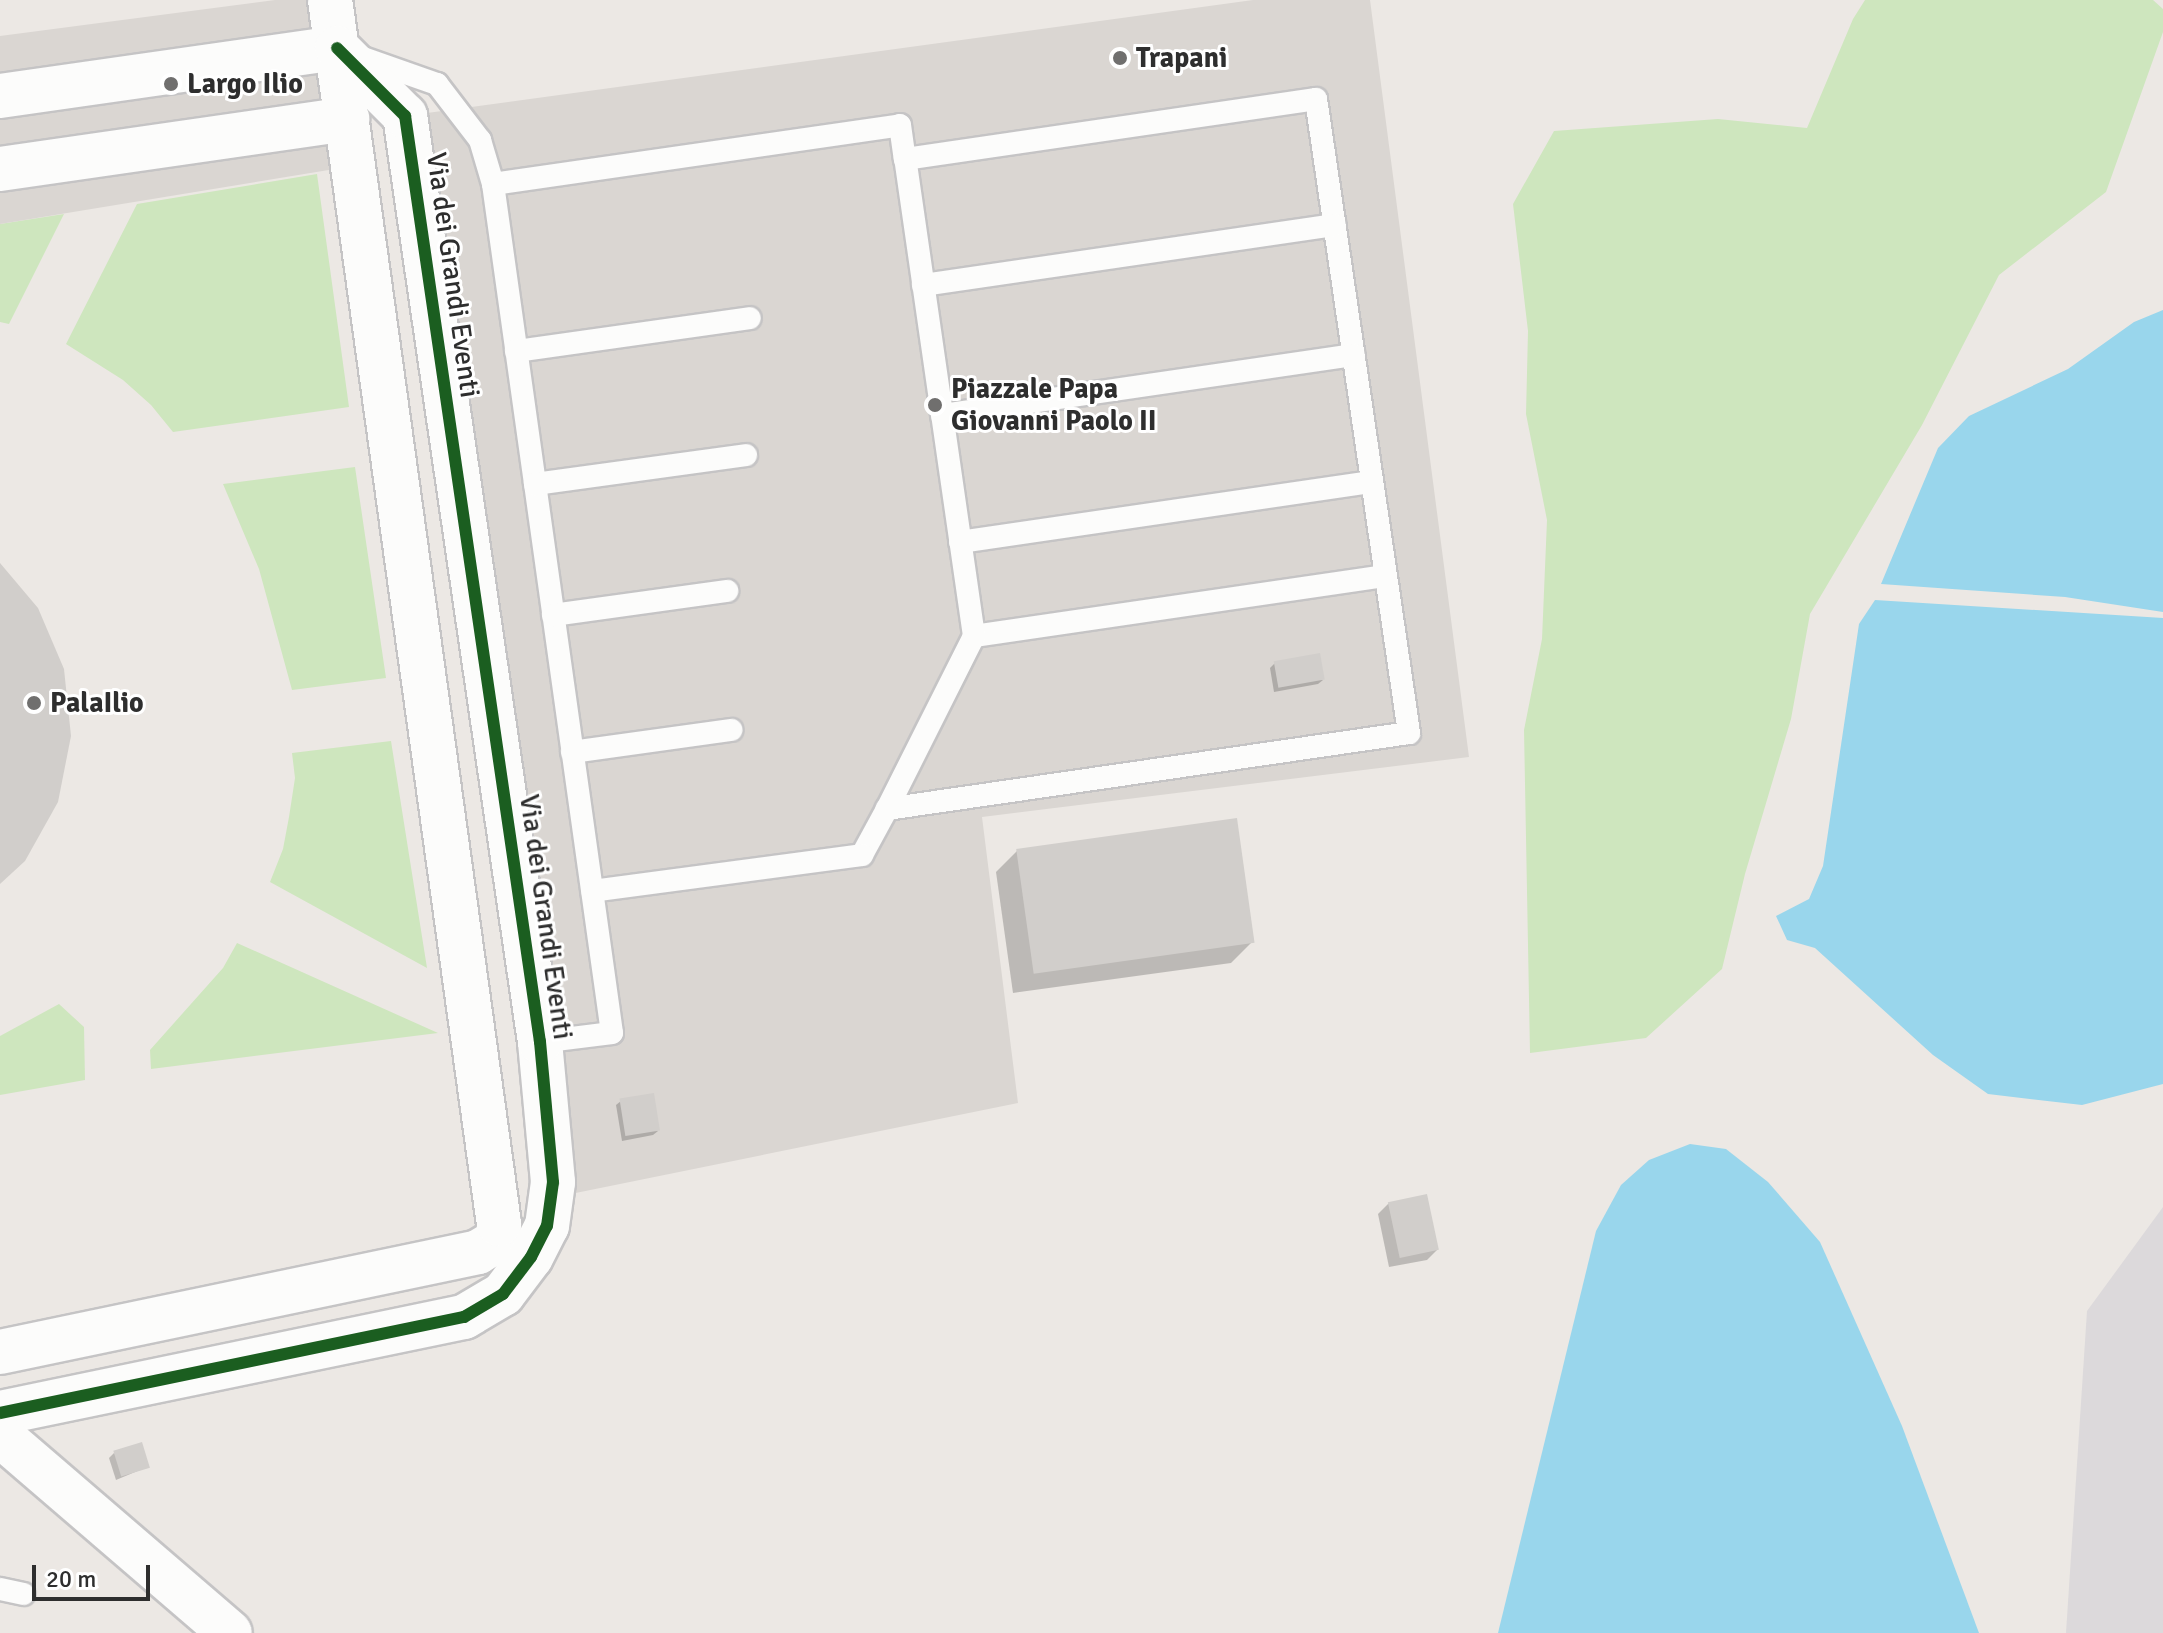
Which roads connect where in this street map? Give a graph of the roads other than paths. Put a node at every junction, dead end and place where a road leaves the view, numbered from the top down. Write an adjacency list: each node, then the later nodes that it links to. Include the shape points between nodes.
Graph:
1 (330, 0): 2 (street)
2 (337, 48): 3 (street); 4 (street); 7 (lane, via 437,84 480,140); 22 (street, Via dei Grandi Eventi, via 405,116)
3 (0, 96)
4 (347, 119): 6 (street); 23 (street)
5 (905, 159): 7 (lane, via 900,125); 8 (lane, via 1316,99); 9 (lane)
6 (0, 169)
7 (493, 184): 11 (lane)
8 (1335, 225): 9 (lane); 12 (lane)
9 (923, 285): 13 (lane)
10 (750, 318): 11 (lane)
11 (516, 351): 16 (lane)
12 (1354, 355): 13 (lane); 15 (lane)
13 (942, 415): 17 (lane)
14 (746, 455): 16 (lane)
15 (1372, 482): 17 (lane); 18 (lane)
16 (535, 484): 20 (lane)
17 (960, 542): 21 (lane)
18 (1386, 576): 21 (lane); 26 (lane, via 1409,733)
19 (727, 591): 20 (lane)
20 (553, 615): 25 (lane)
21 (974, 636): 26 (lane)
22 (490, 695): 23 (street); 28 (street, Via dei Grandi Eventi)
23 (427, 705): 29 (street, via 498,1240 478,1252)
24 (731, 730): 25 (lane)
25 (572, 752): 27 (lane)
26 (887, 809): 27 (lane, via 862,855)
27 (592, 891): 28 (lane, via 612,1033)
28 (540, 1042): 31 (street, Via dei Grandi Eventi, via 553,1182 547,1226 503,1294 464,1317)
29 (171, 1317): 30 (street); 31 (street)
30 (0, 1352)
31 (183, 1376): 32 (street, Via dei Grandi Eventi)
32 (0, 1413)
33 (0, 1435): 36 (street)
34 (0, 1589): 35 (lane)
35 (23, 1594)
36 (230, 1633)

